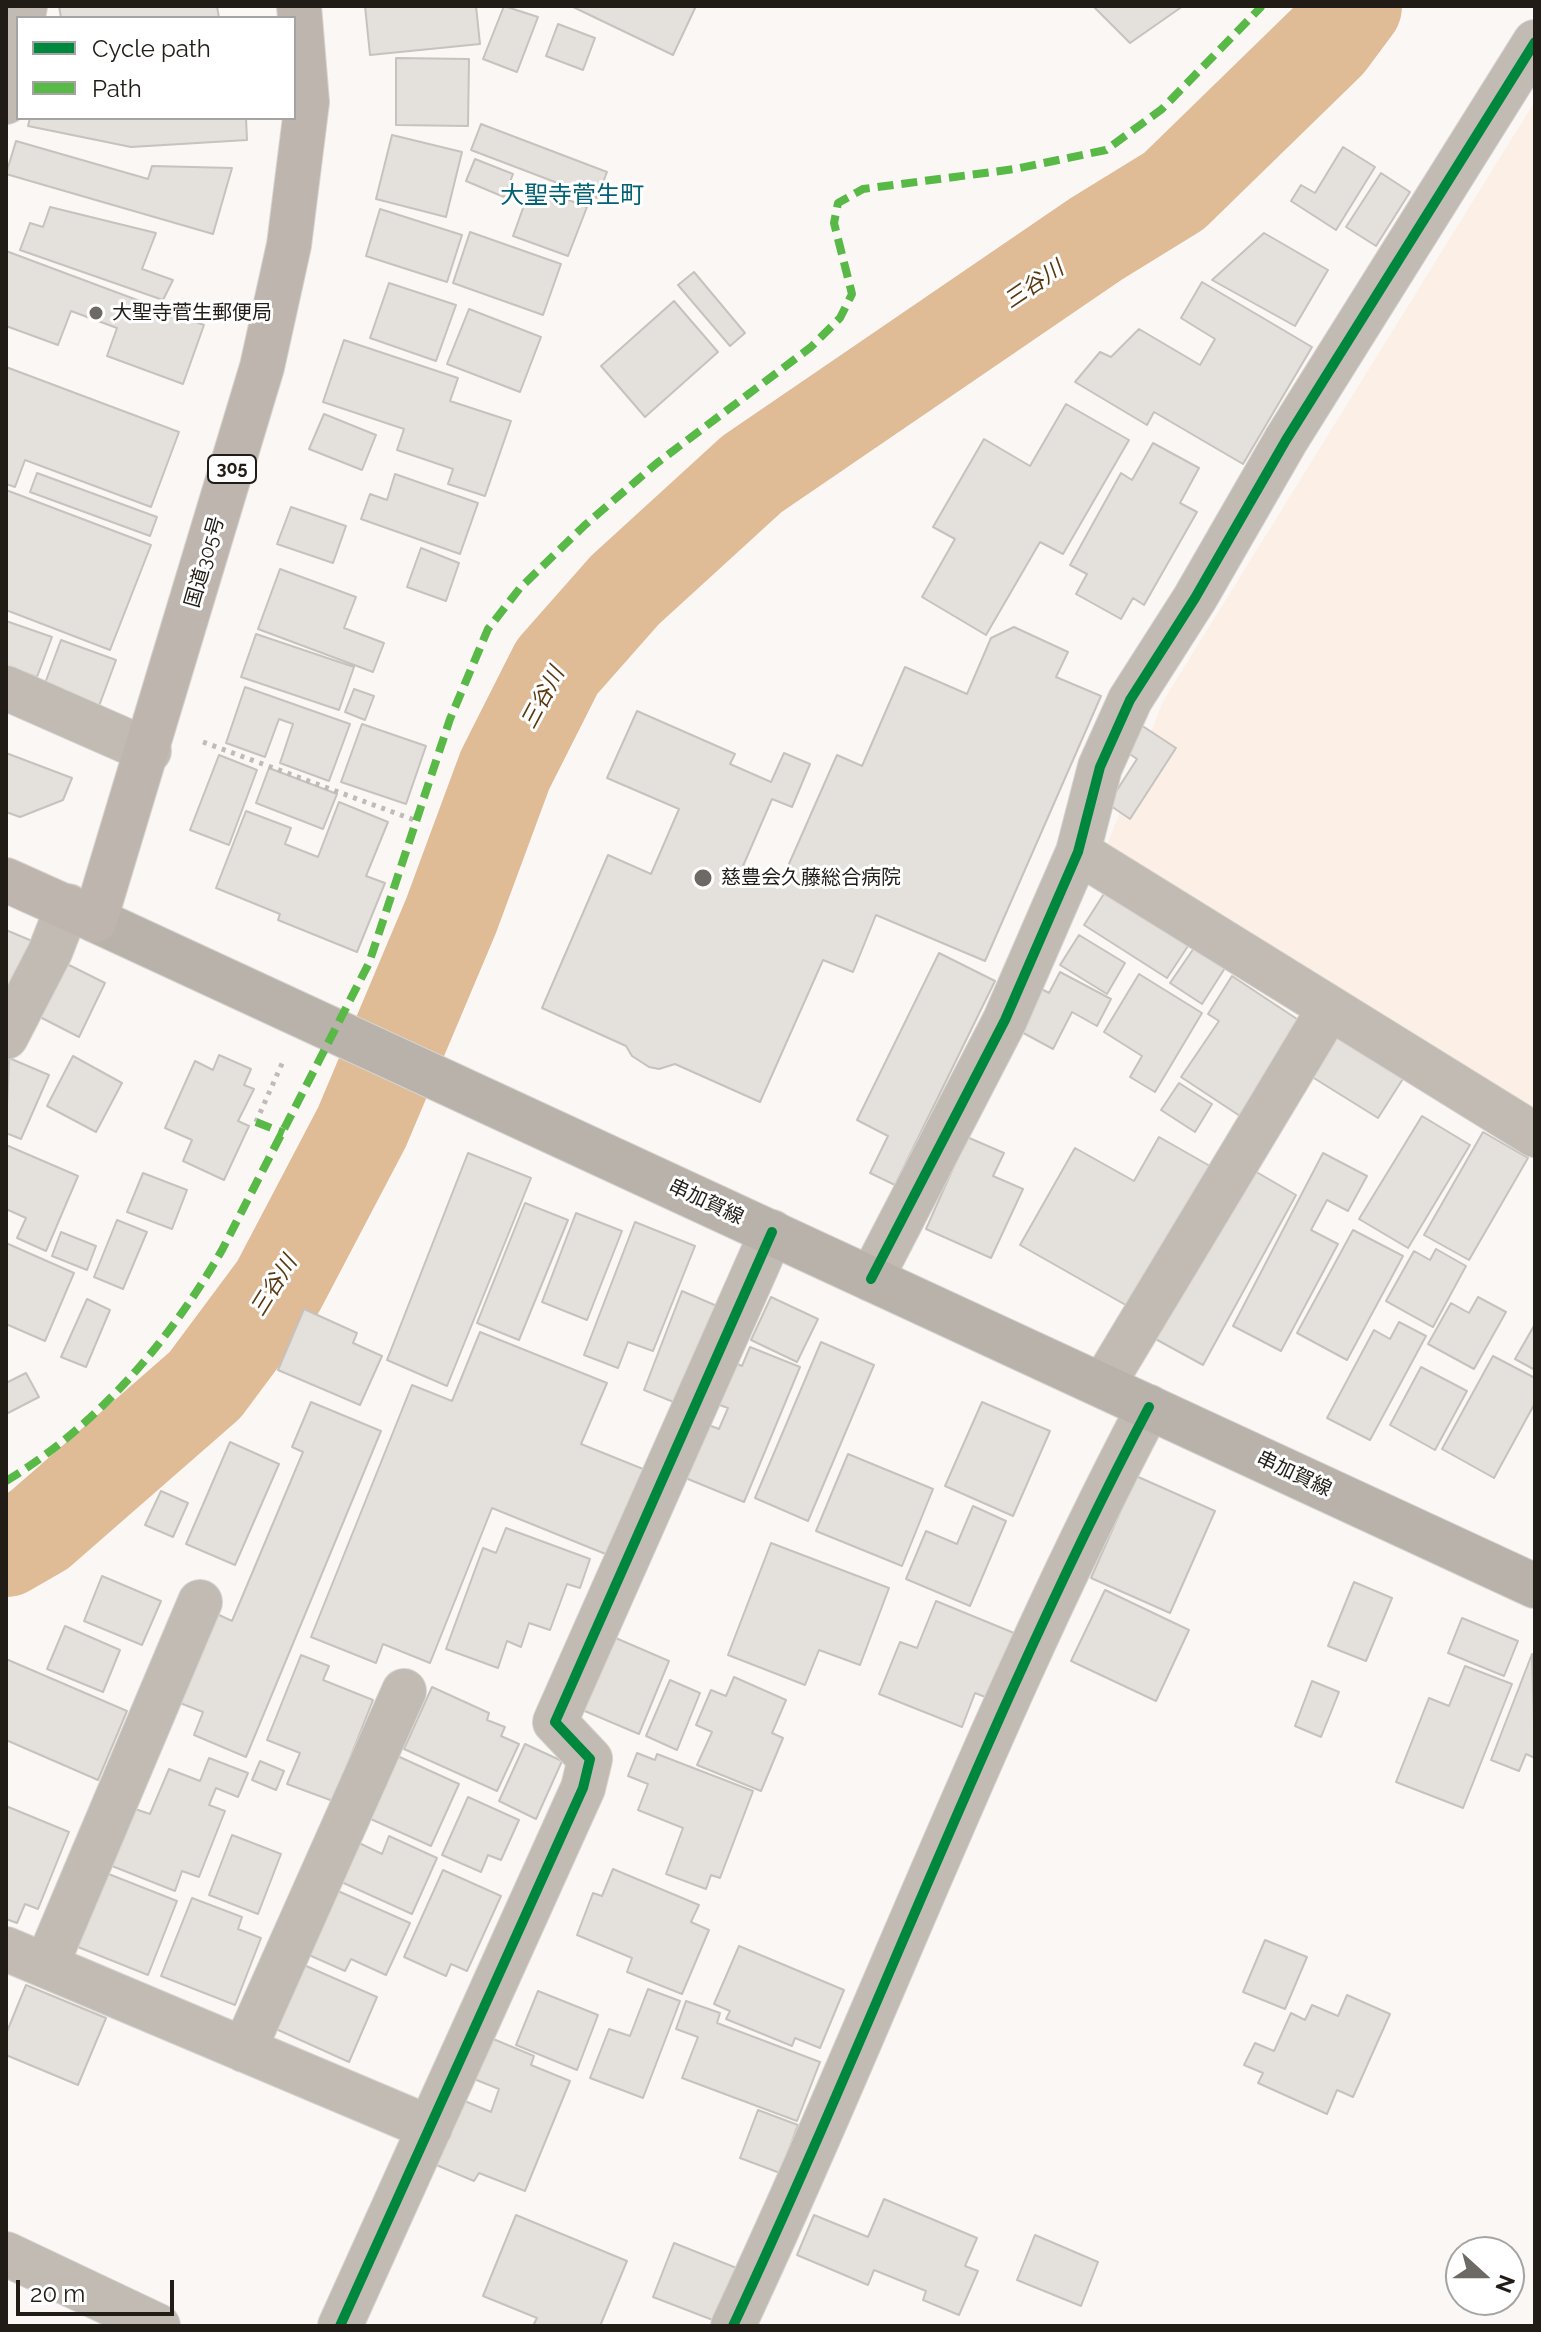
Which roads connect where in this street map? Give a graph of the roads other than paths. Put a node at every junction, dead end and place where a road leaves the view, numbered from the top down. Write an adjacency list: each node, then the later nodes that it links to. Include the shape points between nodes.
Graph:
1 (299, 6): 6 (highway, 国道305号 / 305, via 307,102 289,245 262,367)
2 (1535, 42): 7 (street, via 1130,700 1100,767)
3 (16, 60): 4 (street)
4 (6, 102)
5 (6, 688): 6 (street)
6 (149, 751): 9 (highway, 国道305号 / 305)
7 (1078, 852): 10 (street); 14 (street, via 1005,1020)
8 (6, 880): 9 (highway)
9 (82, 913): 11 (street, via 50,952); 13 (main road, 串加賀線, via 305,1036 413,1066)
10 (1329, 1009): 12 (street); 15 (street)
11 (6, 1037)
12 (1535, 1135)
13 (772, 1232): 14 (main road, 串加賀線); 23 (street, via 555,1722 590,1759 583,1788)
14 (871, 1279): 15 (main road, 串加賀線)
15 (1103, 1385): 16 (main road, 串加賀線)
16 (1149, 1407): 17 (main road, 串加賀線); 27 (street, via 1093,1513 942,1844)
17 (1535, 1586)
18 (200, 1602): 21 (street)
19 (404, 1691): 22 (street)
20 (6, 1949): 21 (street)
21 (46, 1966): 22 (street)
22 (244, 2050): 23 (street)
23 (430, 2128): 26 (street)
24 (6, 2254): 25 (street)
25 (158, 2326)
26 (340, 2326)
27 (733, 2326)

